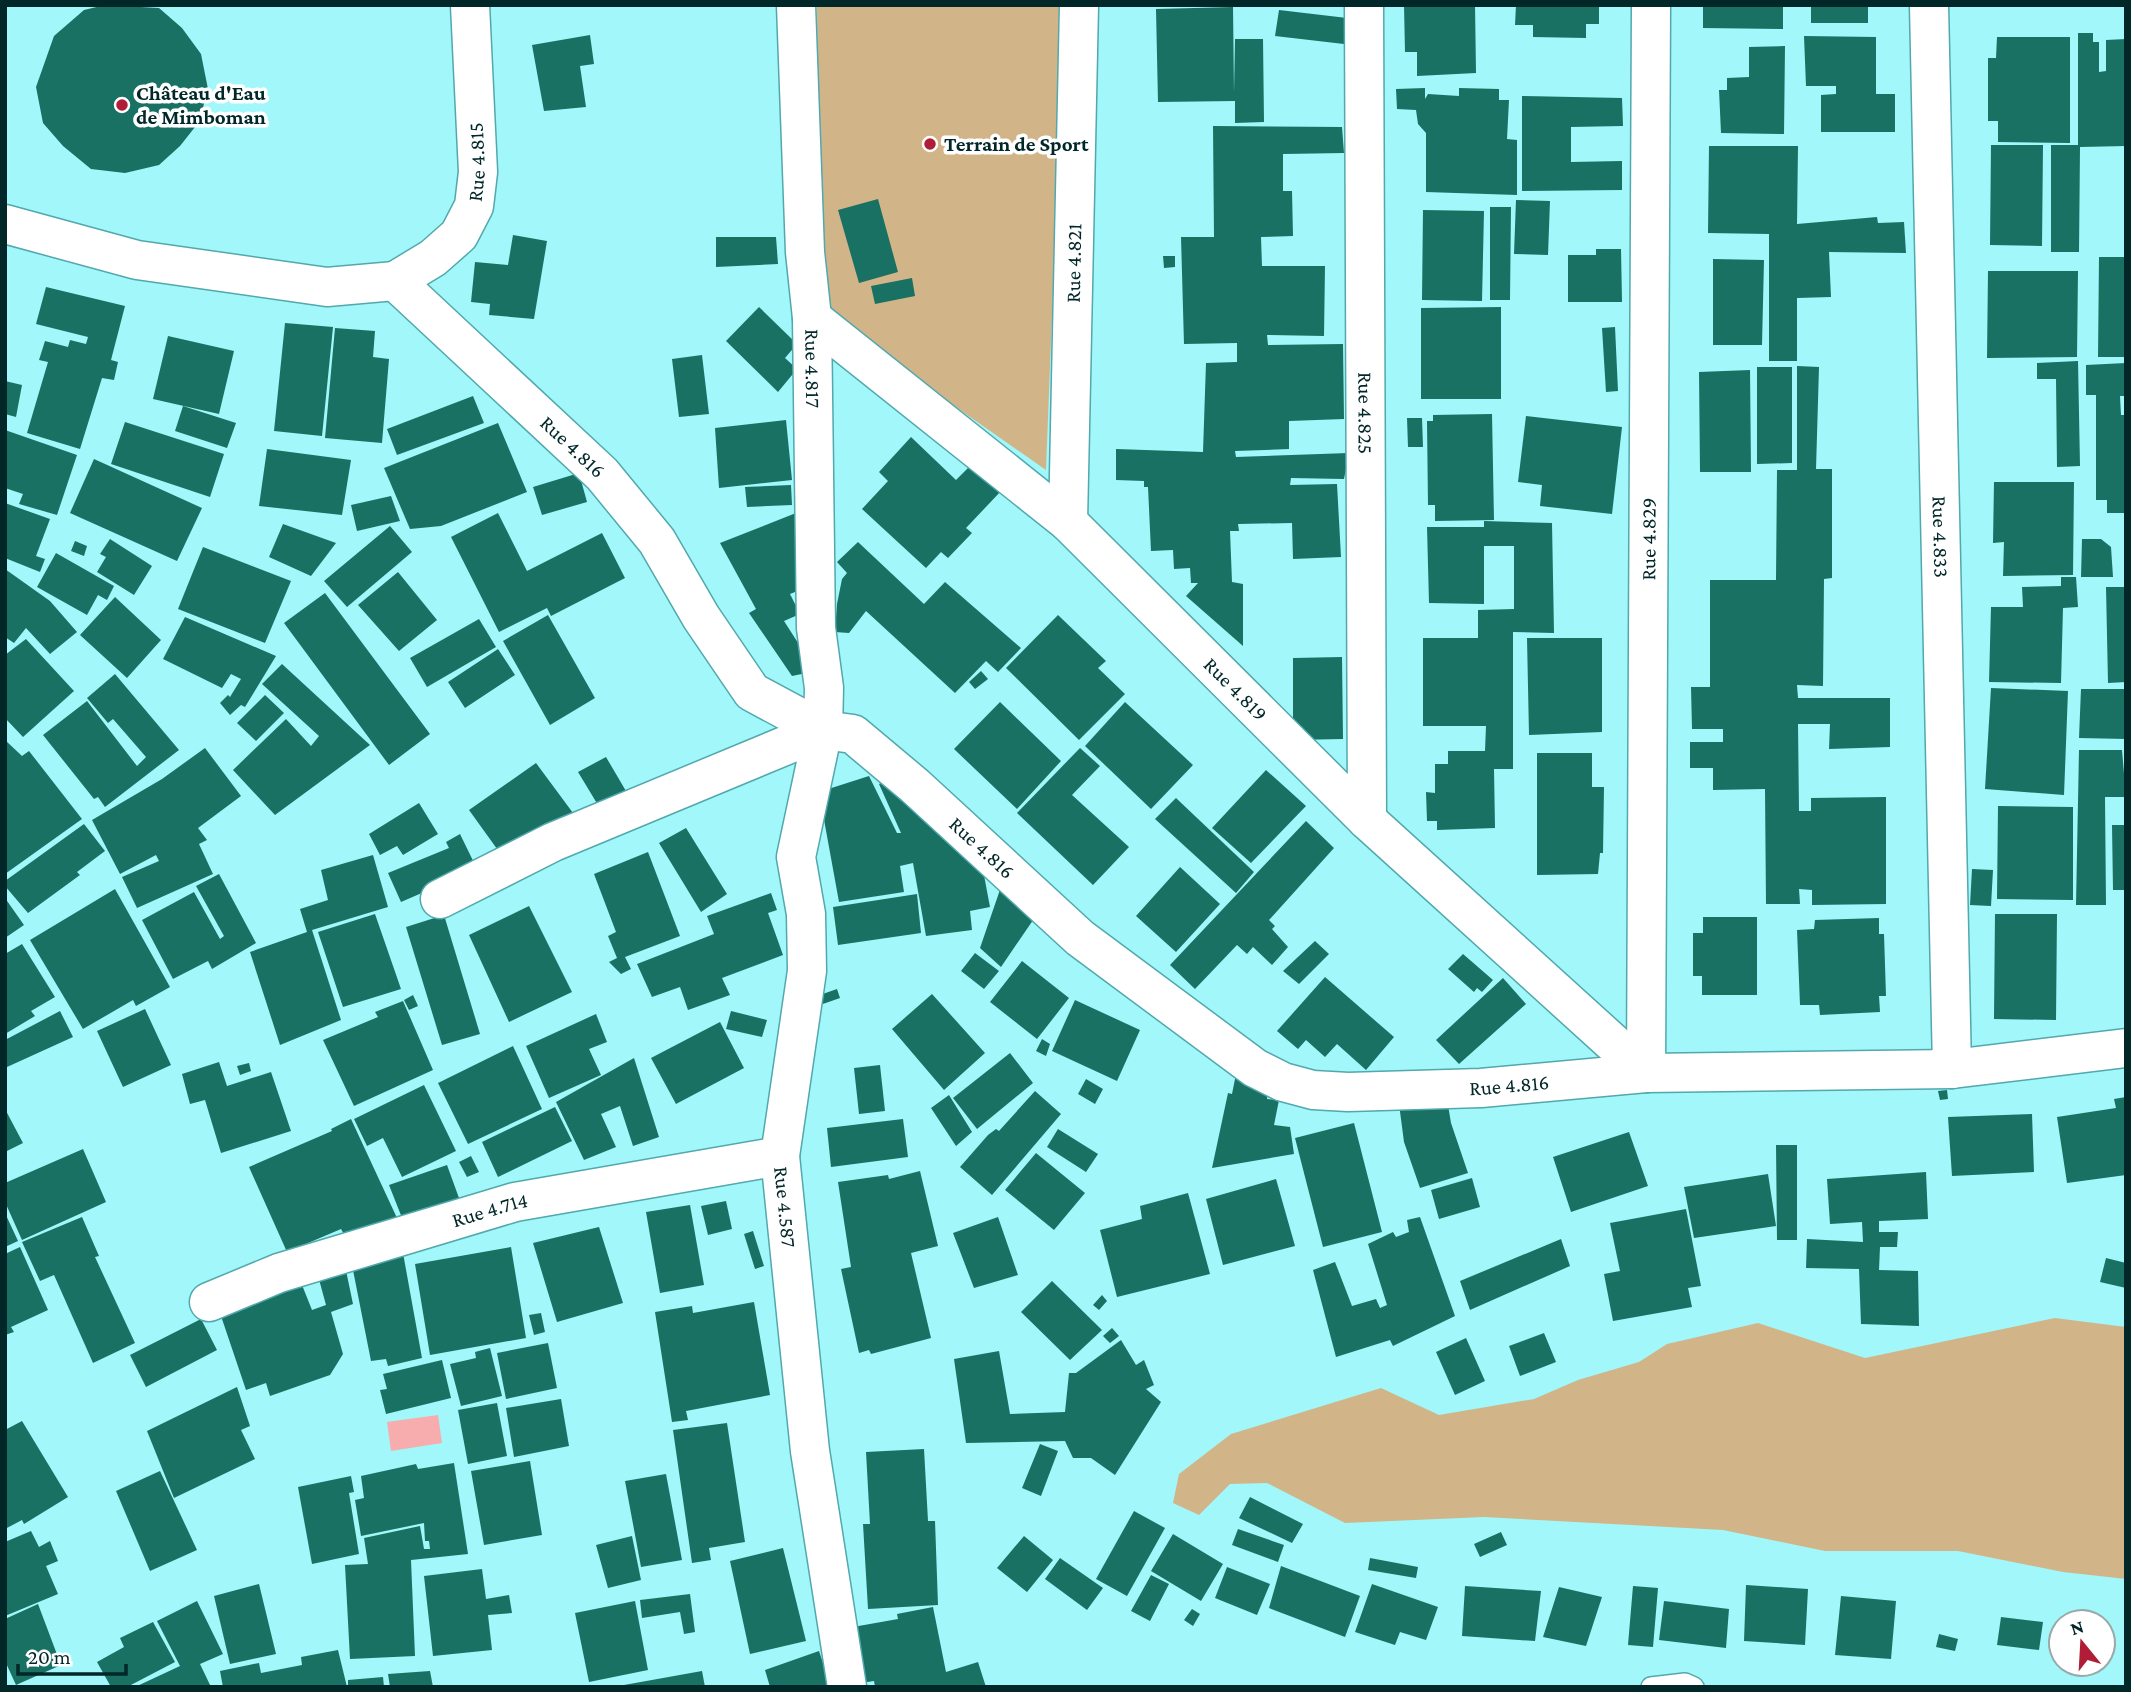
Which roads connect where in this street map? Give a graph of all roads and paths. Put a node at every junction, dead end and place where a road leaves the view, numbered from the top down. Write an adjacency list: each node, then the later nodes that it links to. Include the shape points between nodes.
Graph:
1 (470, 5): 8 (street, Rue 4.815, via 478,172 474,206 459,235 433,258)
2 (796, 5): 9 (street, Rue 4.817, via 805,252)
3 (1079, 5): 10 (street, Rue 4.821)
4 (1364, 5): 12 (street, Rue 4.825)
5 (1651, 5): 16 (street, Rue 4.829)
6 (1929, 5): 15 (street, Rue 4.833)
7 (5, 224): 8 (street, via 137,260 327,287)
8 (395, 281): 11 (street, Rue 4.816, via 603,474 657,541 752,692)
9 (812, 318): 10 (street, Rue 4.819); 11 (street, Rue 4.817, via 816,628 824,688)
10 (1068, 522): 12 (street, Rue 4.819)
11 (823, 730): 13 (street, via 553,842); 16 (street, Rue 4.816, via 853,734 1080,938 1255,1068 1283,1082 1348,1092); 17 (street, Rue 4.587, via 796,857 806,914 807,971)
12 (1367, 820): 16 (street, Rue 4.819)
13 (440, 899)
14 (2126, 1048): 15 (street, Rue 4.816)
15 (1952, 1069): 16 (street, Rue 4.816)
16 (1646, 1073)
17 (780, 1156): 18 (street, Rue 4.714, via 515,1202 279,1273); 19 (street, Rue 4.587, via 810,1451)
18 (209, 1302)
19 (848, 1687)
20 (1651, 1687): 21 (lane, via 1685,1683)
21 (1694, 1687)

